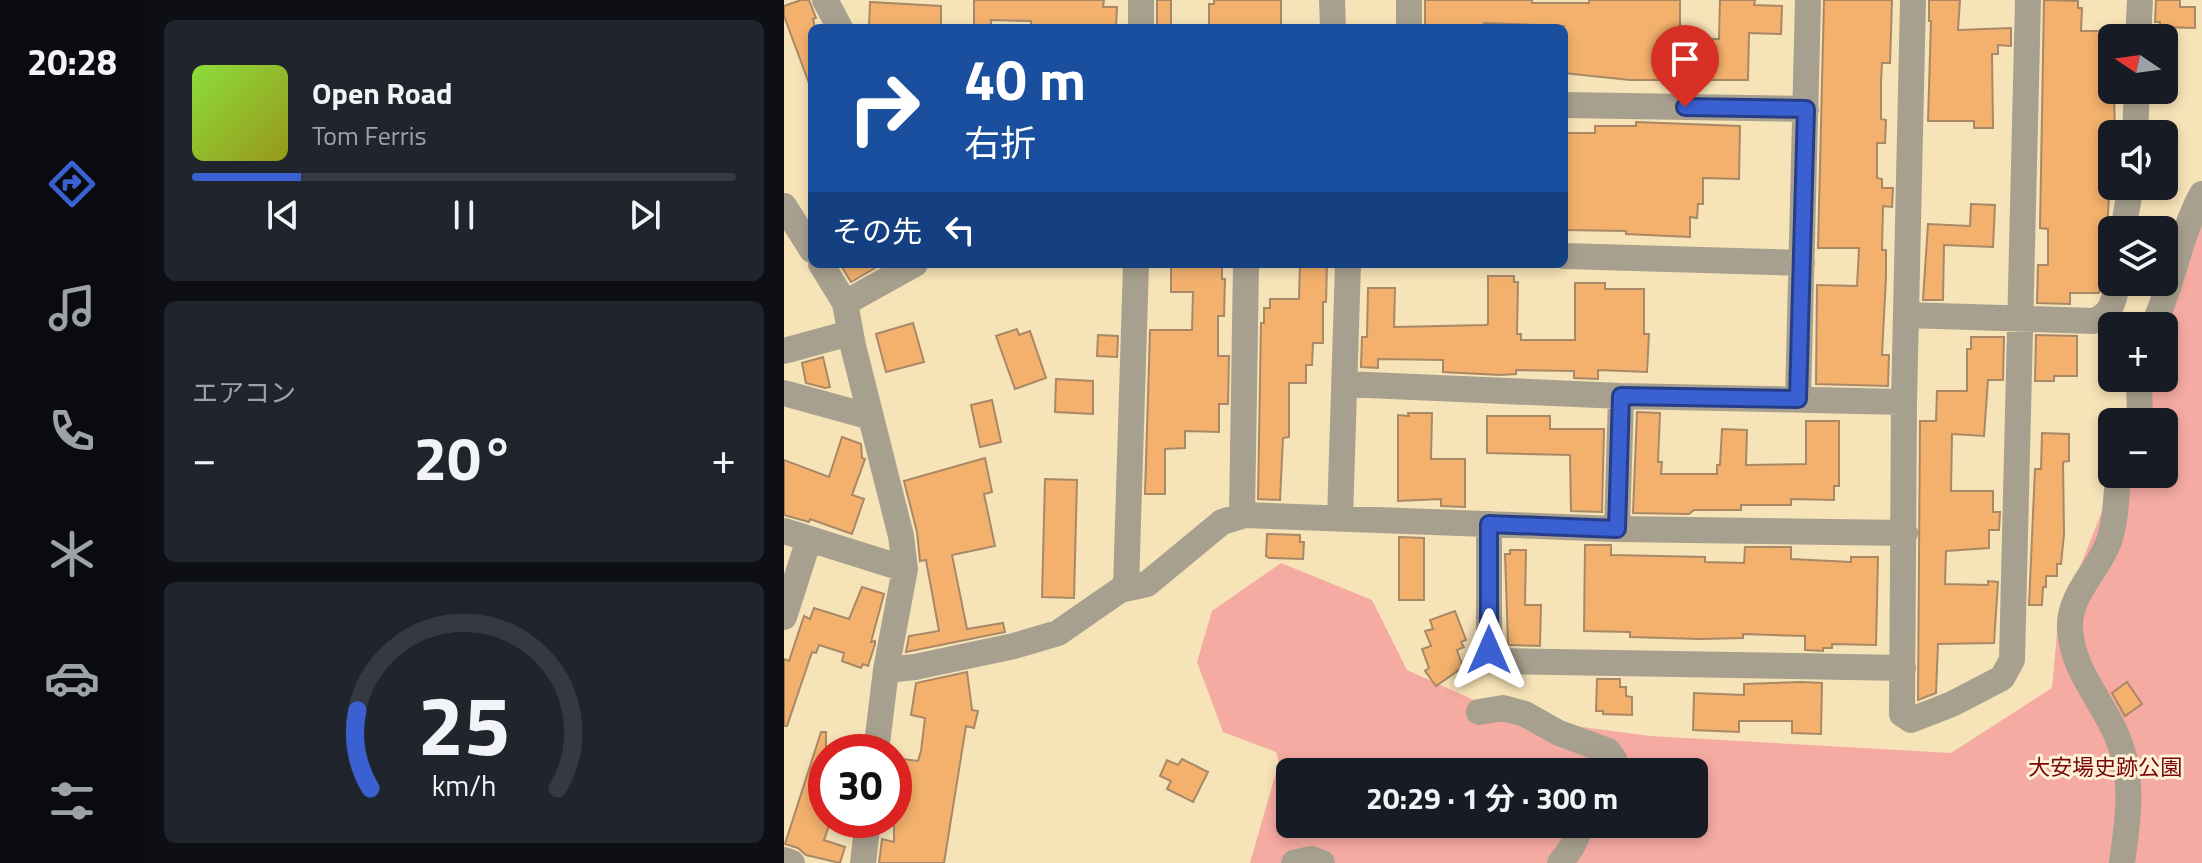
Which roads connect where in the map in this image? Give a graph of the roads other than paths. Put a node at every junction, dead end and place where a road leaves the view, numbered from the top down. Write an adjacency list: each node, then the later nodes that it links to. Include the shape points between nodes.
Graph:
1 (825, 0): 9 (street)
2 (1141, 0): 10 (street)
3 (1332, 0): 11 (street)
4 (1409, 0): 12 (street)
5 (1808, 0): 15 (street)
6 (1913, 0): 29 (street)
7 (2028, 0): 30 (street)
8 (2140, 0): 13 (street)
9 (838, 24)
10 (1141, 24)
11 (1333, 24)
12 (1409, 24)
13 (2139, 24)
14 (1568, 105): 15 (street)
15 (1806, 109): 20 (street)
16 (2202, 194): 28 (street)
17 (784, 206): 18 (street)
18 (808, 244)
19 (1568, 256): 20 (street)
20 (1802, 263): 36 (street)
21 (823, 268): 27 (street)
22 (908, 268): 27 (street)
23 (1136, 268): 48 (street)
24 (1246, 268): 40 (street)
25 (1348, 268): 33 (street)
26 (2114, 296): 30 (street, via 2111,310 2093,321)
27 (845, 303): 31 (street)
28 (2159, 312)
29 (1906, 315): 30 (street); 37 (street)
30 (2020, 319): 50 (street, via 2012,660 2002,678 1911,720 1902,714)
31 (850, 333): 32 (street); 38 (street)
32 (784, 351)
33 (1345, 384): 35 (street); 41 (street)
34 (784, 393): 38 (street)
35 (1621, 396): 36 (street); 43 (street)
36 (1798, 399): 37 (street)
37 (1904, 402): 45 (street)
38 (871, 417): 47 (street)
39 (2118, 488): 63 (street, via 2111,536 2076,599 2070,631 2081,672 2124,759 2130,812)
40 (1242, 516): 41 (street); 48 (street, via 1222,522 1147,584)
41 (1340, 518): 42 (street)
42 (1489, 524): 43 (street); 50 (street, via 1489,650 1499,661)
43 (1617, 529): 45 (street)
44 (784, 531): 46 (street)
45 (1905, 533): 50 (street)
46 (809, 539): 47 (street); 49 (street)
47 (905, 569): 51 (street)
48 (1126, 587): 51 (street, via 1058,633)
49 (784, 617)
50 (1903, 668)
51 (886, 670): 53 (street)
52 (1479, 712): 54 (street, via 1503,708 1525,714)
53 (878, 734)
54 (1613, 758)
55 (866, 838): 59 (street)
56 (1576, 838): 62 (street)
57 (784, 860): 58 (street)
58 (792, 863)
59 (863, 863)
60 (1294, 863): 61 (street)
61 (1322, 863)
62 (1560, 863)
63 (2122, 863)

